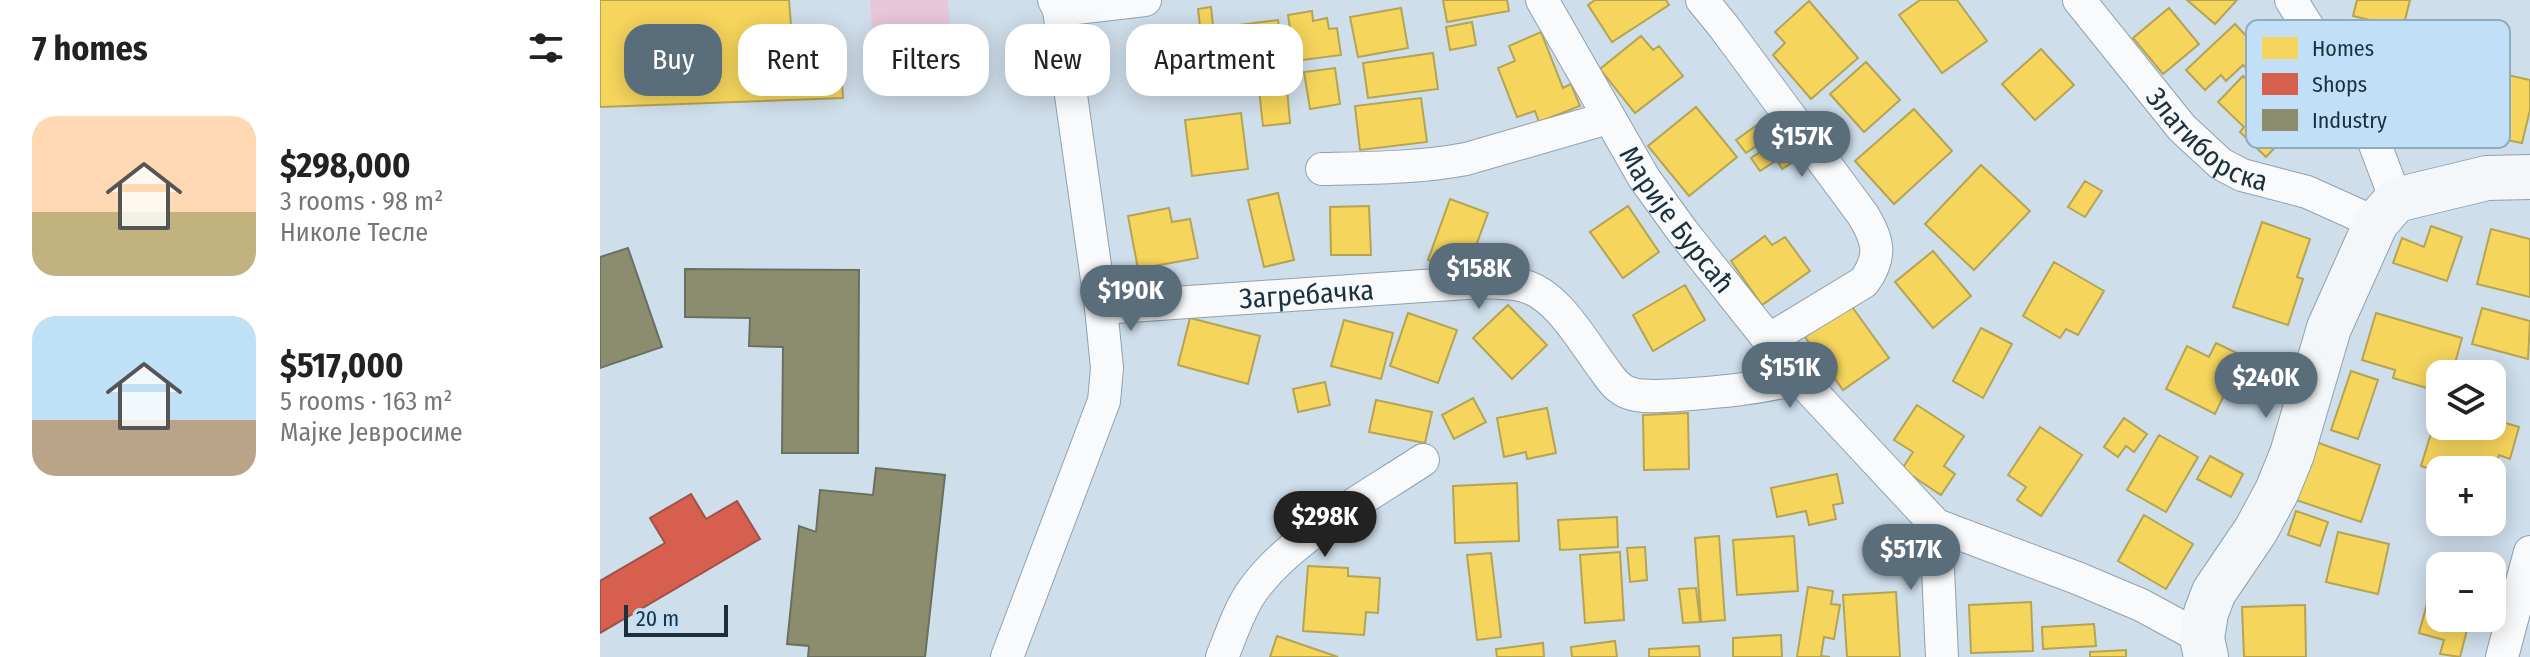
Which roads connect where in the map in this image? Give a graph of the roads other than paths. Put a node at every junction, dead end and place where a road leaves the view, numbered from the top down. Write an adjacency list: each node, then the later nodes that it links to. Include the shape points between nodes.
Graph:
1 (1145, 0): 6 (street)
2 (1542, 0): 8 (street, Марије Бурсаћ)
3 (1702, 0): 14 (street, via 1863,215 1877,248 1874,268 1864,282)
4 (2079, 0): 12 (street, Златиборска, via 2182,128 2221,164 2242,175)
5 (2291, 0): 7 (street)
6 (1056, 5): 13 (street)
7 (2304, 20)
8 (1608, 118): 10 (street, via 1466,159 1413,167); 14 (street, Марије Бурсаћ, via 1683,232)
9 (2372, 148): 12 (street)
10 (1322, 169)
11 (2530, 177): 12 (street, via 2487,178)
12 (2386, 211): 19 (street, via 2329,328 2277,491 2214,592 2206,613)
13 (1101, 308): 15 (street, Загребачка, via 1506,283 1526,286 1549,300 1614,383 1628,393 1736,391); 20 (street, via 1107,368 1104,401)
14 (1770, 339): 15 (street, Марије Бурсаћ)
15 (1799, 378): 17 (street, Марије Бурсаћ)
16 (1423, 460): 21 (street, via 1273,565 1251,592)
17 (1936, 525): 19 (street, Марије Бурсаћ, via 2141,605); 22 (street)
18 (2530, 552): 23 (street)
19 (2204, 647)
20 (1007, 657)
21 (1222, 657)
22 (1942, 657)
23 (2502, 657)

